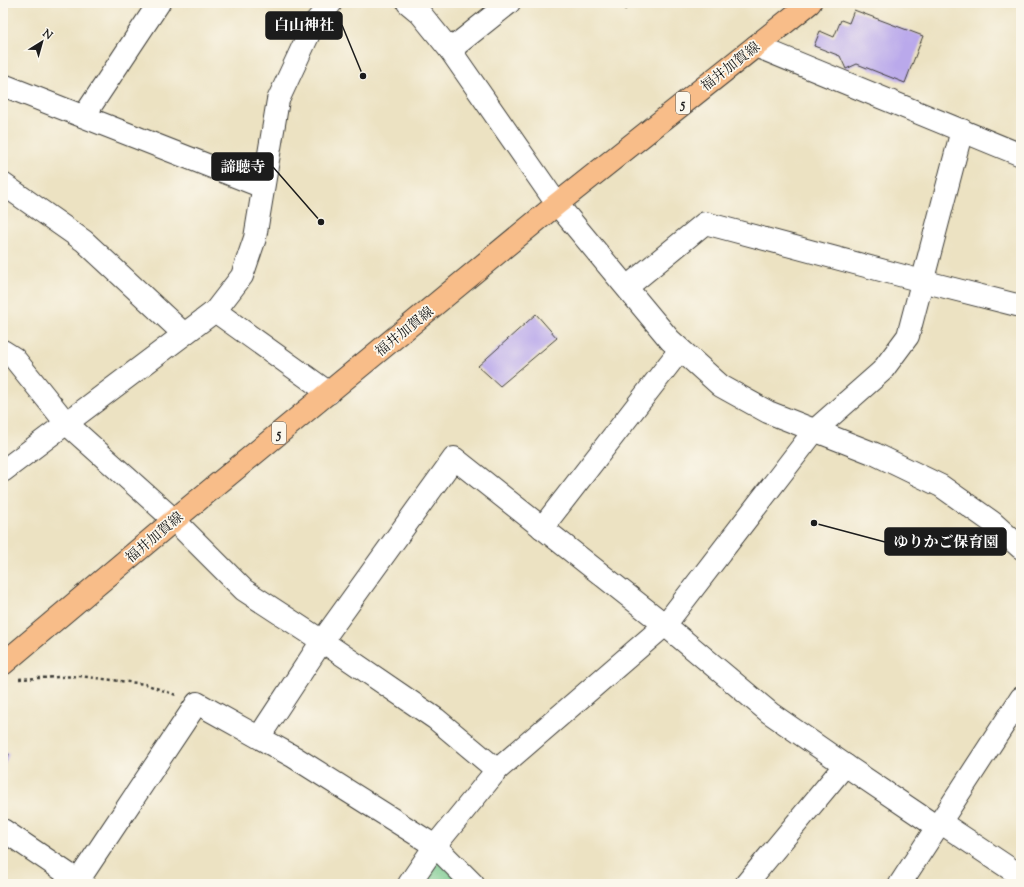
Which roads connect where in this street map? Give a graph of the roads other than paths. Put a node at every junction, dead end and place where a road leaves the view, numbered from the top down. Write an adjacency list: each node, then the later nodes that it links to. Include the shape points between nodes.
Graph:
1 (159, 3): 9 (street)
2 (331, 3): 13 (street, via 313,25 278,100)
3 (408, 3): 7 (street, via 420,13)
4 (509, 3): 7 (street)
5 (810, 3): 6 (main road, 福井加賀線 / 5)
6 (756, 46): 10 (street); 14 (main road, 福井加賀線 / 5)
7 (450, 50): 14 (street)
8 (3, 85): 9 (street)
9 (84, 116): 13 (street)
10 (962, 130): 11 (street); 15 (street)
11 (1021, 155)
12 (3, 184): 19 (street, via 84,241)
13 (263, 187): 18 (street, via 255,238 242,276)
14 (557, 204): 16 (street); 22 (main road, 福井加賀線 / 5)
15 (922, 281): 16 (street, via 705,223); 17 (street); 24 (street, via 908,336 882,371)
16 (627, 287): 20 (street)
17 (1021, 306)
18 (215, 311): 19 (street); 22 (street)
19 (184, 334): 23 (street)
20 (680, 350): 24 (street, via 721,386 768,412); 27 (street)
21 (3, 351): 23 (street, via 14,358)
22 (329, 393): 26 (main road, 福井加賀線 / 5)
23 (67, 424): 25 (street); 26 (street)
24 (815, 430): 28 (street, via 875,454 941,486 992,522); 29 (street)
25 (3, 471)
26 (174, 520): 30 (street, via 244,590); 31 (main road, 福井加賀線 / 5)
27 (542, 528): 29 (street); 30 (street, via 454,458)
28 (1021, 548)
29 (665, 625): 34 (street, via 770,713); 35 (street)
30 (322, 641): 33 (street); 35 (street, via 436,719)
31 (11, 672)
32 (1021, 698): 36 (street)
33 (259, 738): 38 (street, via 294,757); 40 (street, via 196,703)
34 (845, 765): 36 (street); 43 (street)
35 (497, 770): 38 (street)
36 (939, 824): 39 (street); 44 (street)
37 (8, 840): 40 (street)
38 (434, 846): 41 (street); 42 (street)
39 (1021, 876)
40 (81, 882)
41 (409, 884)
42 (473, 884)
43 (746, 884)
44 (900, 884)

